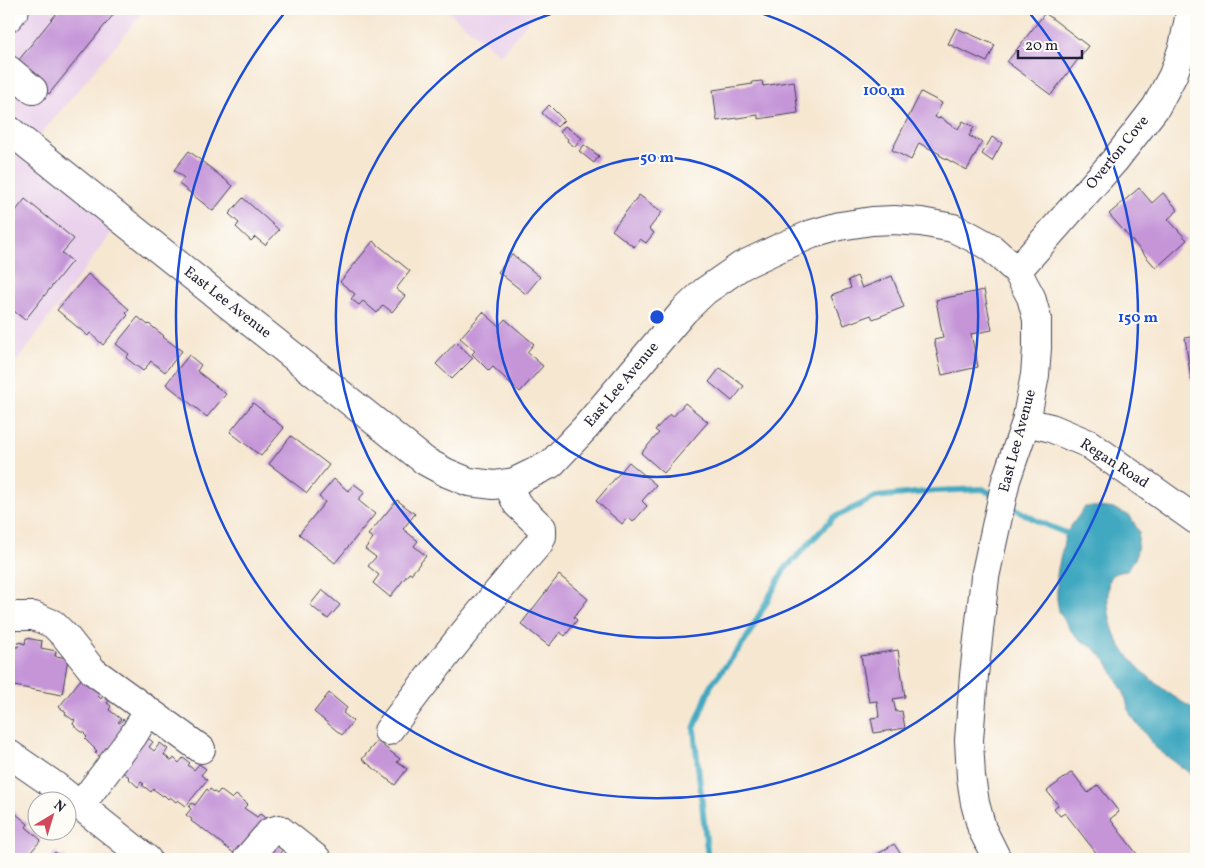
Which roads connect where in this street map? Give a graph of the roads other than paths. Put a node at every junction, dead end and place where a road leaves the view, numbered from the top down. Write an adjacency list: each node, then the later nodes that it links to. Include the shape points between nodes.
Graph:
1 (15, 9): 2 (street)
2 (9, 16)
3 (1190, 18): 7 (street, Overton Cove, via 1173,75 1156,108 1115,160)
4 (9, 70): 5 (street)
5 (33, 90)
6 (9, 130): 9 (street, East Lee Avenue, via 425,461 469,482)
7 (1017, 271): 8 (street, East Lee Avenue, via 1032,297 1037,319 1035,375); 9 (street, East Lee Avenue, via 990,247 972,237 953,228 921,222 872,221 812,234 741,266 705,291 551,464)
8 (1026, 422): 10 (street, Regan Road, via 1052,428 1089,444); 20 (street, East Lee Avenue, via 1006,480 985,577 969,740 975,803 982,829)
9 (507, 483): 13 (street, via 517,504 542,528 540,543)
10 (1196, 520)
11 (9, 616): 12 (street, via 34,616 53,624 92,671)
12 (148, 711): 14 (street); 16 (street)
13 (388, 731)
14 (201, 749)
15 (9, 754): 16 (street)
16 (80, 806): 17 (street)
17 (147, 859)
18 (247, 859): 19 (street, via 270,832 279,829)
19 (316, 859)
20 (997, 859)

